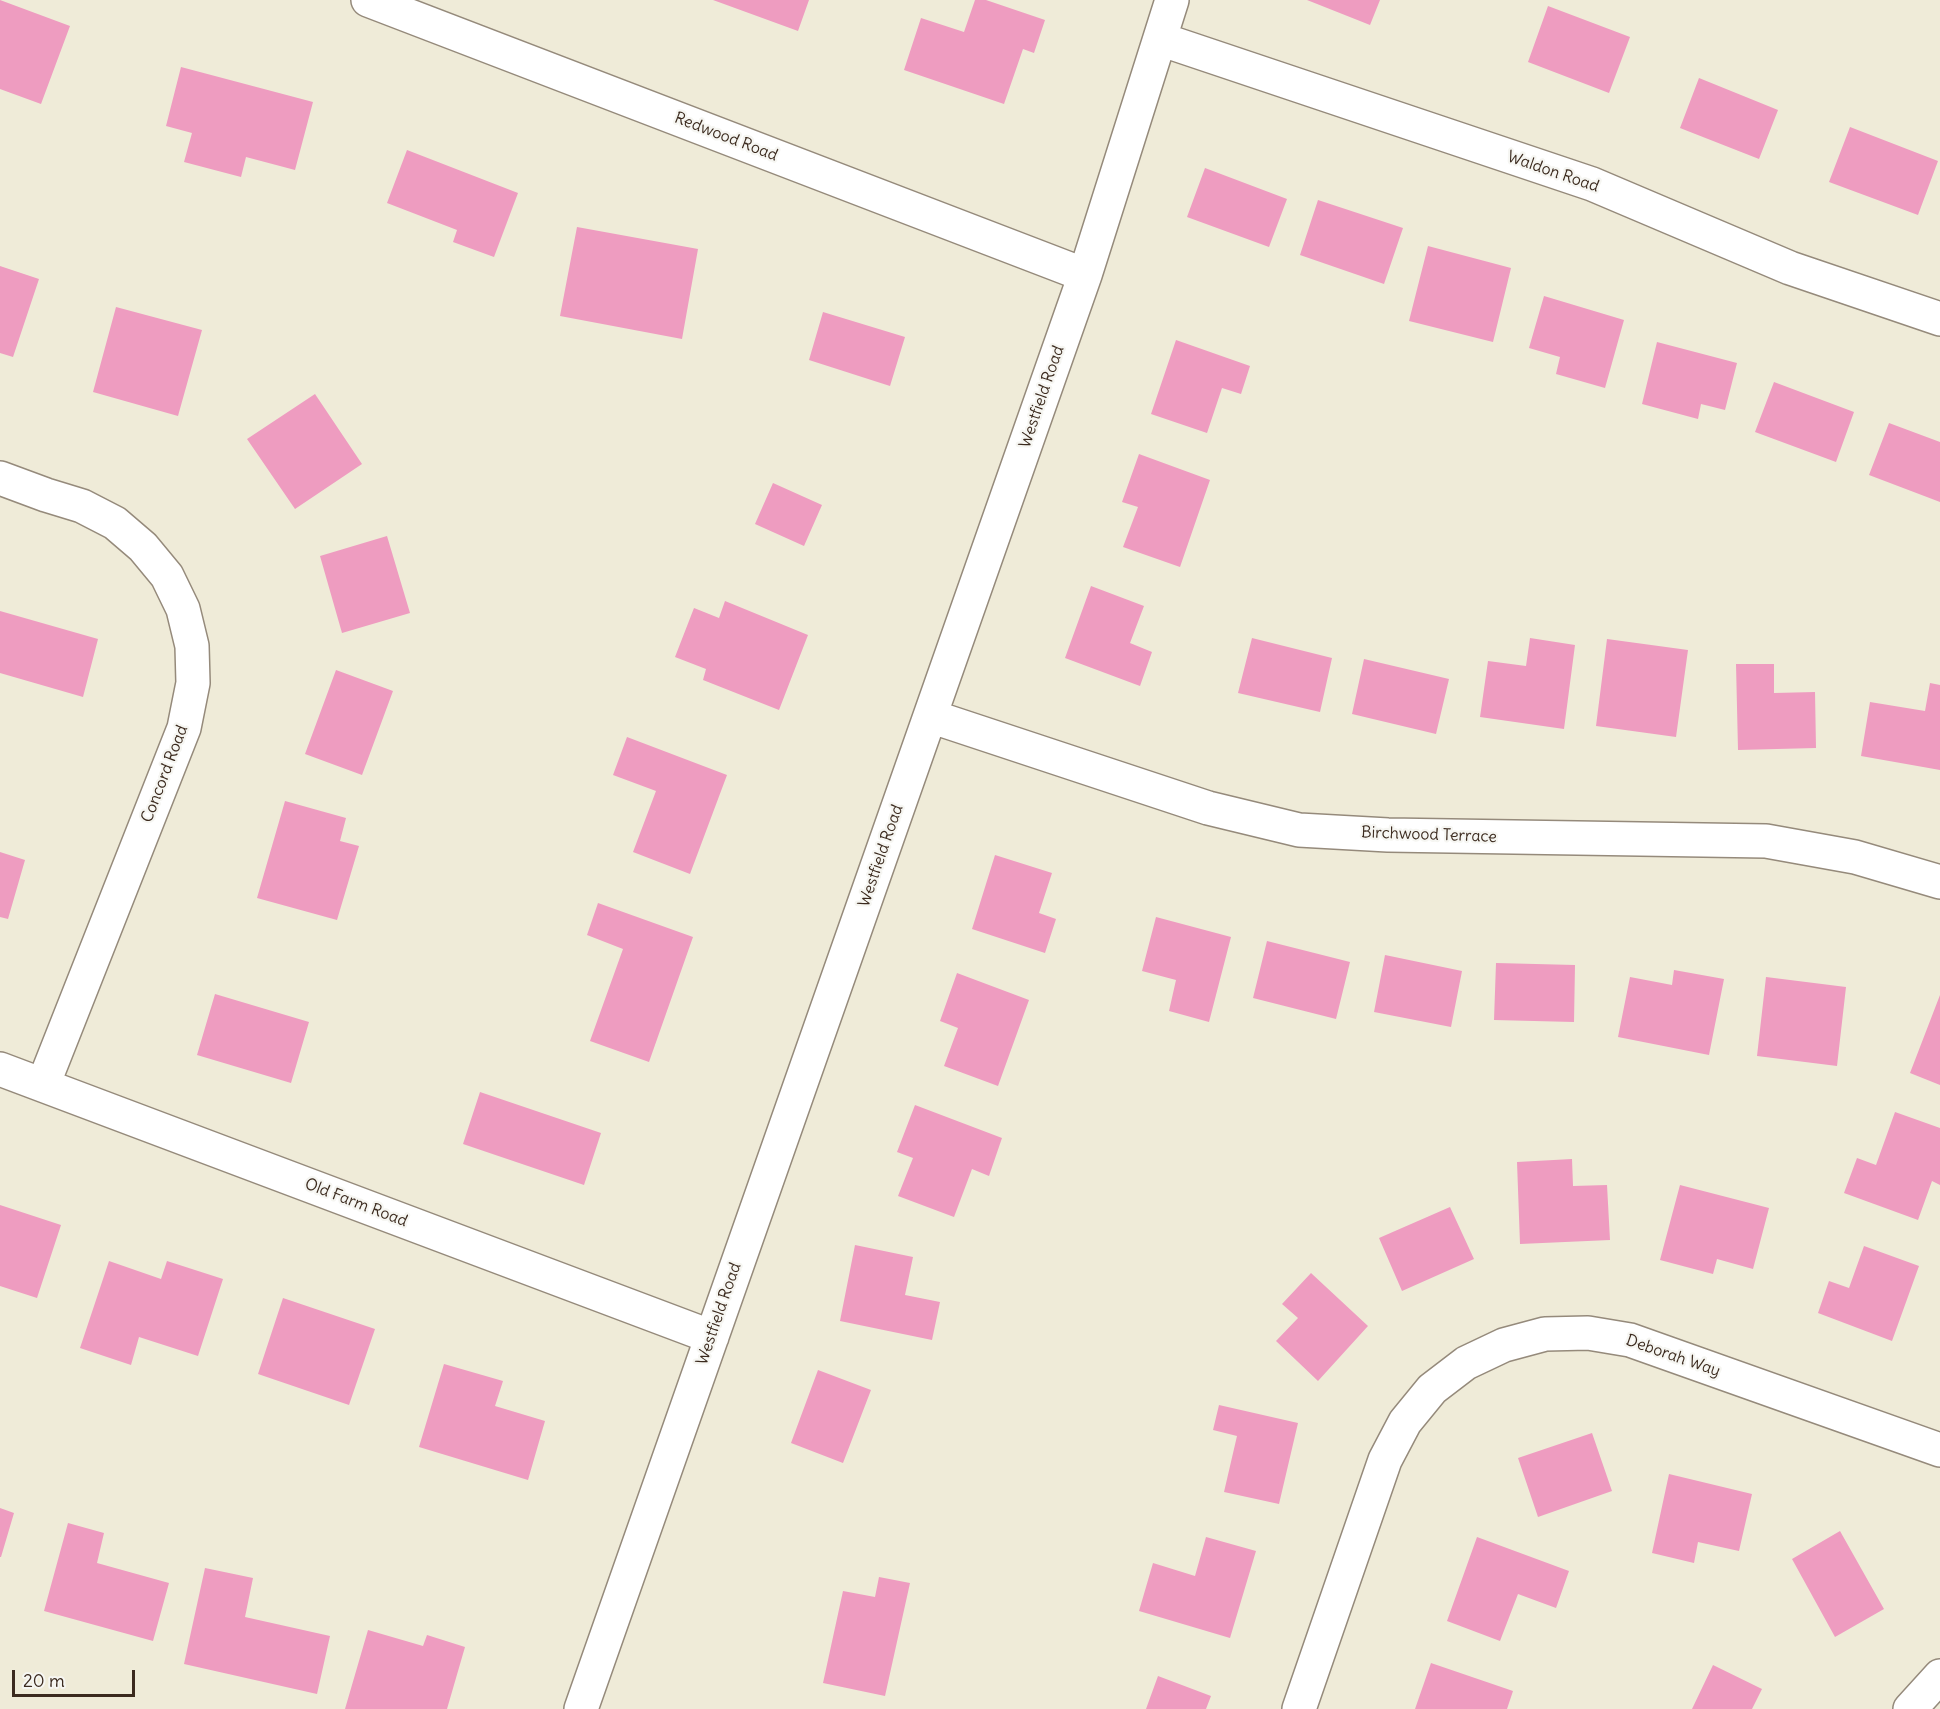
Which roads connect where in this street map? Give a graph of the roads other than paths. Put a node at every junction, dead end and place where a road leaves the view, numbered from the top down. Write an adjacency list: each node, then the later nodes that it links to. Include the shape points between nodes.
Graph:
1 (368, 0): 4 (street, Redwood Road)
2 (1172, 0): 3 (street, Westfield Road)
3 (1160, 39): 4 (street, Westfield Road); 5 (street, Waldon Road, via 1592,184 1790,268)
4 (1085, 275): 7 (street, Westfield Road)
5 (1940, 319)
6 (0, 478): 10 (street, Concord Road, via 82,506 115,523 143,547 167,576 183,609 192,646 193,683 184,728)
7 (930, 716): 8 (street, Birchwood Terrace, via 1208,808 1299,830 1766,841 1855,857); 11 (street, Westfield Road)
8 (1940, 882)
9 (0, 1069): 10 (street, Old Farm Road)
10 (44, 1085): 11 (street, Old Farm Road)
11 (712, 1337): 14 (street, Westfield Road)
12 (1940, 1450): 15 (street, Deborah Way, via 1630,1340 1588,1333 1545,1334 1504,1345 1466,1363 1432,1389 1405,1422 1385,1460)
13 (1940, 1676): 16 (street)
14 (581, 1709)
15 (1299, 1709)
16 (1910, 1709)

